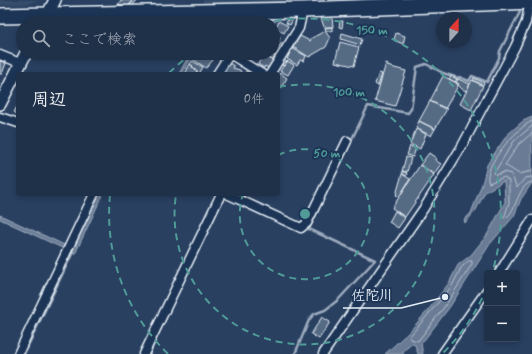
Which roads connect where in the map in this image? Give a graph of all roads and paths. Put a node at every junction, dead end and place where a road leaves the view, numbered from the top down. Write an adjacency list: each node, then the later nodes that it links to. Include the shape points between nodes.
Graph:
1 (55, 0): 6 (street)
2 (531, 1): 3 (highway); 33 (street, via 526,22 515,47 462,146 424,208)
3 (359, 4): 4 (highway)
4 (303, 10): 7 (highway); 11 (street, via 299,28)
5 (0, 16): 8 (highway)
6 (47, 16)
7 (110, 16)
8 (16, 17)
9 (0, 55): 10 (street)
10 (16, 57)
11 (280, 58)
12 (22, 60): 17 (street)
13 (226, 60): 18 (street)
14 (240, 60): 19 (street)
15 (279, 60): 20 (street)
16 (16, 72): 21 (street)
17 (16, 72)
18 (218, 72)
19 (259, 72)
20 (271, 72)
21 (0, 104)
22 (0, 116): 23 (street)
23 (16, 122)
24 (347, 141): 27 (street, via 307,223 300,228)
25 (93, 196): 31 (street)
26 (220, 196): 32 (street)
27 (231, 196)
28 (532, 220): 29 (street)
29 (501, 270)
30 (484, 294): 34 (street)
31 (18, 354)
32 (144, 354)
33 (323, 354)
34 (442, 354)

